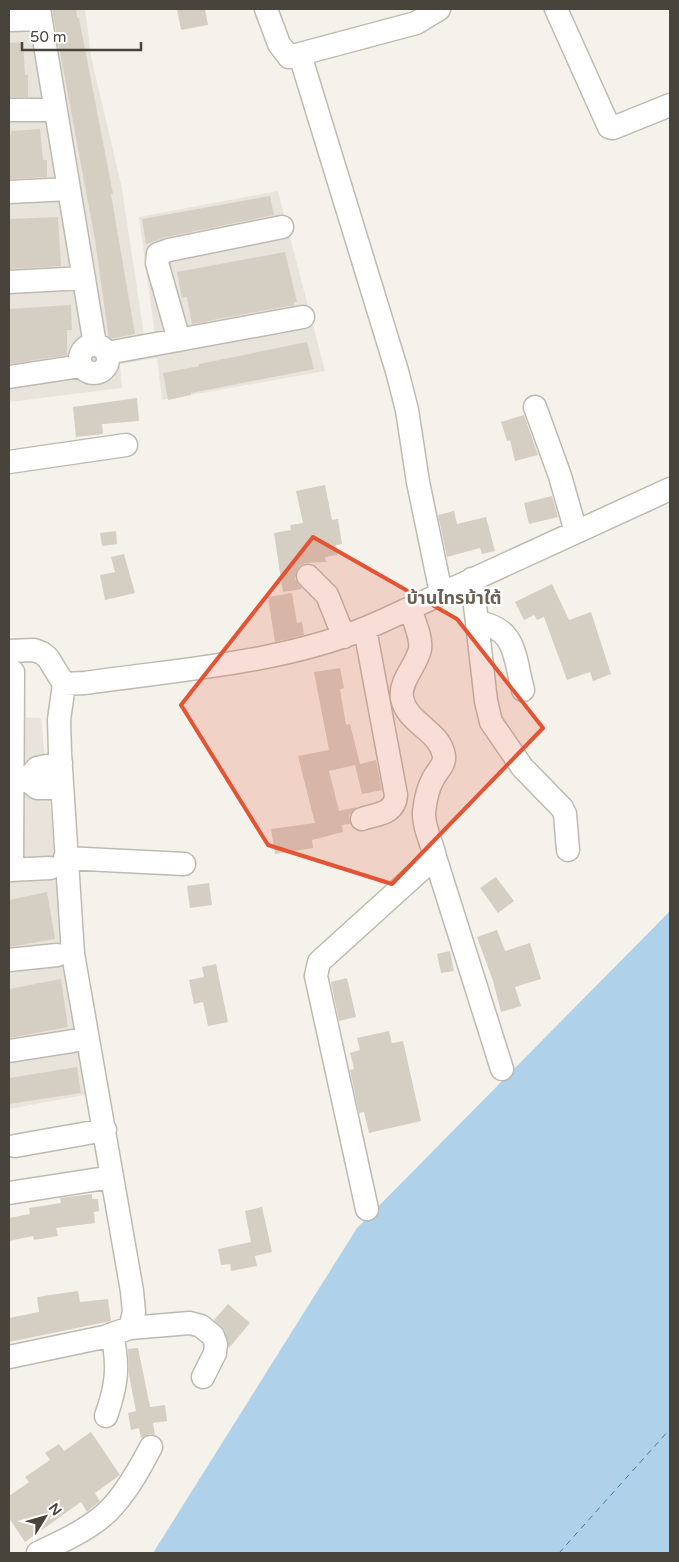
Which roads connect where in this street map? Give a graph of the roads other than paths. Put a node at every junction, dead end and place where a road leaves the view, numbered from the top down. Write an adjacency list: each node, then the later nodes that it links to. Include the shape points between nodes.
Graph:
1 (266, 9): 6 (street, via 284,53 289,57)
2 (439, 9): 6 (street, via 416,23)
3 (556, 9): 7 (street, via 609,128)
4 (39, 14): 5 (street); 9 (street)
5 (9, 20)
6 (300, 55): 26 (street, via 397,371)
7 (670, 105)
8 (9, 110): 9 (street)
9 (55, 110): 10 (street)
10 (69, 189): 11 (street); 13 (street)
11 (9, 192)
12 (282, 227): 16 (street, via 158,254 157,263)
13 (84, 278): 14 (street); 17 (street)
14 (9, 282)
15 (303, 317): 16 (street)
16 (179, 340): 17 (street)
17 (101, 349): 18 (street, via 87,346 79,359 81,366)
18 (9, 377)
19 (535, 407): 23 (street)
20 (126, 445): 21 (street)
21 (9, 462)
22 (670, 489): 23 (street)
23 (576, 532): 25 (street)
24 (308, 576): 30 (street, via 327,595)
25 (472, 580): 26 (street); 28 (street)
26 (441, 593): 27 (street)
27 (410, 608): 29 (street); 40 (street, via 420,650 404,682 402,698 408,713 430,733 444,756 444,763 432,780 424,815)
28 (477, 622): 34 (street, via 501,629 508,638); 39 (street, via 491,722 522,767 562,808)
29 (366, 629): 30 (street); 38 (street, via 396,804 392,810)
30 (344, 637): 33 (street, via 240,660)
31 (9, 650): 33 (street, via 42,653)
32 (13, 672): 36 (street)
33 (64, 684): 35 (street, via 60,720)
34 (523, 690)
35 (61, 763): 36 (street, via 37,768); 37 (street)
36 (20, 780): 37 (street, via 37,788); 43 (street)
37 (62, 788): 41 (street)
38 (362, 819)
39 (568, 850)
40 (435, 857): 48 (street); 53 (street, via 318,962 316,969)
41 (57, 863): 42 (street); 43 (street); 49 (street)
42 (184, 864)
43 (11, 870)
44 (57, 955): 45 (street)
45 (9, 960)
46 (73, 1041): 47 (street)
47 (9, 1051)
48 (502, 1069)
49 (105, 1130): 50 (street); 51 (street)
50 (16, 1146)
51 (112, 1177): 52 (street); 54 (street, via 134,1312)
52 (9, 1193)
53 (367, 1208)
54 (121, 1331): 55 (street); 56 (street, via 190,1323 201,1326 214,1336 216,1344); 57 (street, via 117,1372)
55 (9, 1357)
56 (203, 1377)
57 (106, 1416)
58 (151, 1447): 59 (street, via 112,1508 92,1524)
59 (38, 1553)

